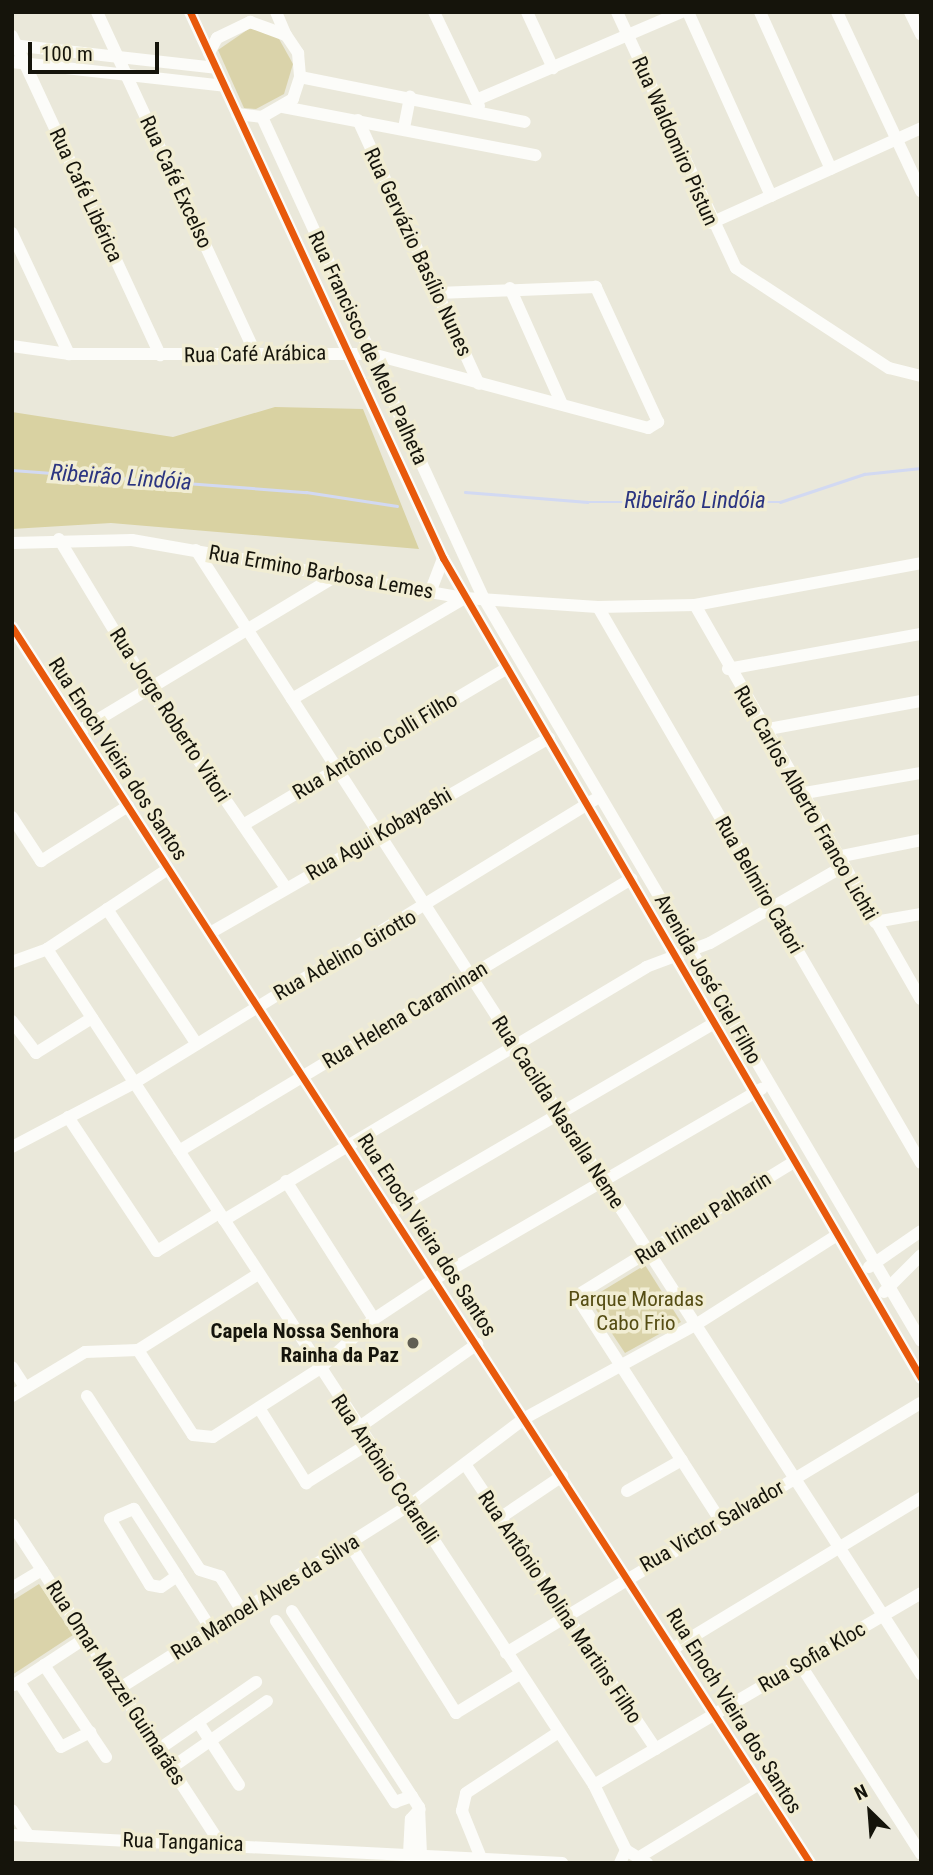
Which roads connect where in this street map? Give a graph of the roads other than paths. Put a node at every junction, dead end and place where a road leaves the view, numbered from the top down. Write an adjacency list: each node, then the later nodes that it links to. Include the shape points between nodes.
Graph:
1 (97, 12): 18 (street, Rua Café Excelso)
2 (190, 12): 17 (street)
3 (276, 12): 13 (street)
4 (421, 12): 12 (street)
5 (527, 12): 21 (street)
6 (617, 12): 15 (street, Rua Waldomiro Pistun)
7 (681, 12): 15 (street)
8 (688, 12): 38 (street)
9 (760, 12): 36 (street)
10 (837, 12): 34 (street)
11 (911, 12): 14 (street)
12 (435, 14): 26 (street)
13 (286, 35): 17 (street, via 250,22 217,38); 23 (street, via 298,53)
14 (921, 35)
15 (627, 36): 21 (street); 39 (street, Rua Waldomiro Pistun)
16 (14, 42): 18 (street); 19 (street, Rua Café Libérica)
17 (209, 53): 20 (street)
18 (117, 55): 20 (street); 22 (street, Rua Café Excelso)
19 (18, 62): 22 (street); 47 (street, Rua Café Libérica)
20 (216, 68): 24 (street)
21 (553, 68): 26 (street)
22 (126, 73): 24 (street); 44 (street, Rua Café Excelso)
23 (300, 77): 25 (street); 27 (street)
24 (225, 86): 28 (street)
25 (410, 97): 26 (street); 32 (street)
26 (478, 105): 31 (street)
27 (283, 107): 29 (street); 30 (street)
28 (237, 114): 29 (street); 45 (street, Rua Francisco de Melo Palheta)
29 (262, 117): 48 (street, Rua Francisco de Melo Palheta)
30 (358, 120): 32 (street); 42 (street, Rua Gervázio Basílio Nunes)
31 (525, 122)
32 (404, 128): 35 (street)
33 (921, 128): 34 (street)
34 (897, 139): 36 (street); 37 (street)
35 (535, 155)
36 (831, 169): 38 (street)
37 (921, 191)
38 (771, 196): 39 (street)
39 (711, 223): 49 (street, Rua Waldomiro Pistun, via 736,268 889,368)
40 (12, 233): 46 (street)
41 (510, 288): 42 (street); 51 (street); 51 (street, Rua Café Arábica, via 596,287 656,425)
42 (437, 293): 50 (street, Rua Gervázio Basílio Nunes)
43 (12, 346): 46 (street, Rua Café Arábica)
44 (255, 352): 45 (street, Rua Café Arábica); 47 (street, Rua Café Arábica)
45 (353, 353): 48 (street, Rua Café Arábica); 55 (street, Rua Francisco de Melo Palheta)
46 (69, 354): 47 (street, Rua Café Arábica)
47 (160, 355)
48 (372, 355): 50 (street, Rua Café Arábica); 59 (street, Rua Francisco de Melo Palheta)
49 (921, 376)
50 (479, 384): 51 (street, Rua Café Arábica)
51 (562, 404)
52 (59, 539): 53 (street, Rua Ermino Barbosa Lemes); 54 (street, Rua Ermino Barbosa Lemes, via 132,540); 70 (street, Rua Jorge Roberto Vitori)
53 (12, 543)
54 (197, 551): 57 (street, Rua Ermino Barbosa Lemes); 65 (street, Rua Cacilda Nasralla Neme)
55 (443, 558): 58 (street); 60 (street, Rua Francisco de Melo Palheta)
56 (919, 567): 61 (street, Rua Ermino Barbosa Lemes)
57 (338, 575): 58 (street, Rua Ermino Barbosa Lemes); 65 (street)
58 (431, 590): 60 (street, Rua Ermino Barbosa Lemes); 63 (street)
59 (483, 597): 60 (street, Rua Ermino Barbosa Lemes); 62 (street, Rua Ermino Barbosa Lemes); 79 (street, Avenida José Ciel Filho)
60 (465, 598): 63 (street); 68 (street, Avenida José Ciel Filho)
61 (695, 605): 62 (street, Rua Ermino Barbosa Lemes); 69 (street, Rua Carlos Alberto Franco Lichti)
62 (598, 607): 91 (street, Rua Belmiro Catori)
63 (436, 614): 71 (street)
64 (12, 627): 67 (street, Rua Enoch Vieira dos Santos)
65 (248, 631): 70 (street); 71 (street, Rua Cacilda Nasralla Neme)
66 (921, 634): 69 (street)
67 (17, 645): 74 (street, Rua Enoch Vieira dos Santos)
68 (507, 668): 75 (street, Avenida José Ciel Filho); 76 (street, Rua Antônio Colli Filho)
69 (728, 669): 73 (street, Rua Carlos Alberto Franco Lichti)
70 (149, 688): 74 (street); 83 (street, Rua Jorge Roberto Vitori)
71 (292, 699): 76 (street, Rua Cacilda Nasralla Neme)
72 (921, 701): 73 (street)
73 (763, 730): 78 (street, Rua Carlos Alberto Franco Lichti)
74 (79, 731): 81 (street, Rua Enoch Vieira dos Santos)
75 (550, 738): 80 (street, Avenida José Ciel Filho); 84 (street, Rua Agui Kobayashi)
76 (336, 768): 83 (street, Rua Antônio Colli Filho); 84 (street, Rua Cacilda Nasralla Neme)
77 (921, 773): 78 (street)
78 (799, 794): 86 (street, Rua Carlos Alberto Franco Lichti)
79 (602, 796): 80 (street, Rua Adelino Girotto); 97 (street, Avenida José Ciel Filho)
80 (589, 804): 88 (street, Avenida José Ciel Filho); 90 (street, Rua Adelino Girotto)
81 (128, 806): 82 (street, via 41,861); 87 (street, Rua Enoch Vieira dos Santos)
82 (12, 817)
83 (243, 825): 89 (street, Rua Jorge Roberto Vitori)
84 (379, 833): 89 (street, Rua Agui Kobayashi); 90 (street, Rua Cacilda Nasralla Neme)
85 (921, 840): 86 (street)
86 (840, 862): 91 (street); 94 (street, Rua Carlos Alberto Franco Lichti)
87 (168, 869): 92 (street); 95 (street, Rua Enoch Vieira dos Santos)
88 (631, 879): 98 (street, Avenida José Ciel Filho); 100 (street, Rua Helena Caraminan)
89 (286, 888): 95 (street, Rua Agui Kobayashi)
90 (426, 907): 100 (street, Rua Cacilda Nasralla Neme); 102 (street, Rua Adelino Girotto)
91 (772, 907): 97 (street); 118 (street, Rua Belmiro Catori)
92 (107, 909): 96 (street); 106 (street)
93 (921, 914): 94 (street)
94 (875, 922): 101 (street, Rua Carlos Alberto Franco Lichti)
95 (210, 933): 102 (street, Rua Enoch Vieira dos Santos)
96 (47, 949): 99 (street); 103 (street, Rua Antônio Cotarelli)
97 (693, 951): 98 (street); 110 (street, Avenida José Ciel Filho)
98 (675, 957): 105 (street, Avenida José Ciel Filho); 107 (street)
99 (12, 962)
100 (471, 976): 107 (street, Rua Cacilda Nasralla Neme); 108 (street, Rua Helena Caraminan)
101 (921, 999)
102 (257, 1006): 106 (street, Rua Adelino Girotto); 108 (street, Rua Enoch Vieira dos Santos)
103 (92, 1018): 104 (street, via 36,1053); 109 (street, Rua Antônio Cotarelli)
104 (12, 1021)
105 (713, 1024): 111 (street, Avenida José Ciel Filho); 112 (street)
106 (196, 1043): 109 (street, Rua Adelino Girotto)
107 (514, 1043): 112 (street, Rua Cacilda Nasralla Neme); 114 (street)
108 (303, 1076): 114 (street, Rua Enoch Vieira dos Santos); 116 (street, Rua Helena Caraminan)
109 (134, 1083): 113 (street, Rua Adelino Girotto); 116 (street, Rua Antônio Cotarelli)
110 (769, 1084): 111 (street); 127 (street, Avenida José Ciel Filho)
111 (754, 1093): 117 (street, Avenida José Ciel Filho); 120 (street)
112 (559, 1113): 120 (street, Rua Cacilda Nasralla Neme); 121 (street)
113 (68, 1117): 115 (street, Rua Adelino Girotto); 122 (street, via 157,1251)
114 (346, 1143): 119 (street); 121 (street, Rua Enoch Vieira dos Santos)
115 (12, 1147)
116 (179, 1152): 122 (street, Rua Antônio Cotarelli)
117 (794, 1162): 124 (street, Avenida José Ciel Filho); 125 (street, Rua Irineu Palharin)
118 (921, 1163)
119 (286, 1181): 122 (street); 133 (street)
120 (604, 1183): 125 (street, Rua Cacilda Nasralla Neme); 130 (street)
121 (391, 1212): 130 (street, Rua Enoch Vieira dos Santos)
122 (221, 1216): 129 (street, Rua Antônio Cotarelli)
123 (921, 1231): 127 (street)
124 (837, 1235): 128 (street, Avenida José Ciel Filho); 134 (street, Rua Manoel Alves da Silva)
125 (648, 1252): 134 (street, Rua Cacilda Nasralla Neme); 138 (street, Rua Irineu Palharin, via 576,1296)
126 (921, 1255): 131 (street)
127 (875, 1263): 128 (street); 131 (street, Avenida José Ciel Filho)
128 (859, 1272): 132 (street, Avenida José Ciel Filho)
129 (258, 1274): 137 (street); 140 (street, Rua Antônio Cotarelli)
130 (433, 1280): 133 (street); 136 (street, Rua Enoch Vieira dos Santos)
131 (890, 1288): 132 (street); 135 (street, Avenida José Ciel Filho)
132 (874, 1297): 141 (street, Avenida José Ciel Filho)
133 (374, 1319): 140 (street)
134 (697, 1324): 138 (street, Rua Manoel Alves da Silva); 153 (street, Rua Cacilda Nasralla Neme)
135 (921, 1341)
136 (477, 1344): 147 (street, Rua Enoch Vieira dos Santos); 148 (street)
137 (138, 1350): 142 (street, via 85,1352); 146 (street, via 192,1435 204,1439)
138 (623, 1366): 147 (street, Rua Manoel Alves da Silva); 150 (street)
139 (12, 1367): 142 (street)
140 (319, 1369): 146 (street); 148 (street, Rua Antônio Cotarelli)
141 (921, 1378)
142 (25, 1387): 143 (street)
143 (12, 1396)
144 (87, 1396): 167 (street, via 200,1570 220,1576)
145 (921, 1404): 153 (street, Rua Victor Salvador)
146 (259, 1408): 149 (street, via 306,1483)
147 (526, 1419): 151 (street, Rua Manoel Alves da Silva); 152 (street, Rua Enoch Vieira dos Santos)
148 (358, 1428): 149 (street, Rua Antônio Cotarelli)
149 (368, 1444): 156 (street, Rua Antônio Cotarelli)
150 (682, 1460): 154 (street); 158 (street)
151 (465, 1464): 156 (street, Rua Manoel Alves da Silva); 157 (street, Rua Antônio Molina Martins Filho)
152 (562, 1476): 157 (street); 164 (street, Rua Enoch Vieira dos Santos)
153 (794, 1478): 158 (street, Rua Victor Salvador); 161 (street, Rua Cacilda Nasralla Neme)
154 (627, 1491)
155 (921, 1498): 161 (street)
156 (410, 1505): 160 (street, Rua Manoel Alves da Silva); 175 (street, Rua Antônio Cotarelli)
157 (500, 1518): 169 (street, Rua Antônio Molina Martins Filho)
158 (720, 1520): 164 (street, Rua Victor Salvador)
159 (12, 1524): 162 (street, Rua Omar Mazzei Guimarães)
160 (349, 1544): 167 (street, Rua Manoel Alves da Silva); 178 (street, via 456,1713)
161 (839, 1547): 170 (street, Rua Cacilda Nasralla Neme); 174 (street)
162 (42, 1570): 165 (street); 173 (street, Rua Omar Mazzei Guimarães)
163 (177, 1576): 163 (street, via 135,1509 110,1519 150,1585 161,1587); 172 (street)
164 (627, 1576): 169 (street, Rua Victor Salvador); 174 (street, Rua Enoch Vieira dos Santos)
165 (12, 1588)
166 (921, 1593): 170 (street, Rua Sofia Kloc)
167 (242, 1611): 172 (street, Rua Manoel Alves da Silva)
168 (292, 1611): 196 (street)
169 (563, 1616): 175 (street, Rua Victor Salvador); 190 (street, Rua Antônio Molina Martins Filho)
170 (883, 1616): 176 (street, Rua Sofia Kloc); 179 (street, Rua Cacilda Nasralla Neme)
171 (276, 1622): 196 (street, via 394,1802)
172 (211, 1630): 182 (street, Rua Manoel Alves da Silva)
173 (87, 1637): 177 (street); 182 (street, Rua Omar Mazzei Guimarães)
174 (674, 1648): 184 (street, Rua Enoch Vieira dos Santos)
175 (506, 1653): 178 (street, Rua Antônio Cotarelli)
176 (800, 1664): 184 (street, Rua Sofia Kloc); 203 (street)
177 (44, 1665): 181 (street); 186 (street)
178 (520, 1674): 187 (street, Rua Antônio Cotarelli)
179 (921, 1674)
180 (256, 1682): 185 (street)
181 (15, 1684): 186 (street, via 61,1747)
182 (120, 1688): 189 (street, Rua Omar Mazzei Guimarães)
183 (267, 1701): 188 (street)
184 (715, 1714): 190 (street, Rua Sofia Kloc); 193 (street, Rua Enoch Vieira dos Santos)
185 (198, 1722): 188 (street); 189 (street)
186 (90, 1732): 191 (street)
187 (559, 1732): 195 (street, Rua Antônio Cotarelli); 204 (street, via 466,1793 462,1811)
188 (210, 1741): 192 (street); 194 (street)
189 (159, 1749): 192 (street, Rua Omar Mazzei Guimarães)
190 (656, 1749): 195 (street, Rua Sofia Kloc)
191 (107, 1757)
192 (171, 1768): 200 (street, Rua Omar Mazzei Guimarães)
193 (759, 1783): 205 (street); 208 (street, Rua Enoch Vieira dos Santos)
194 (239, 1785)
195 (594, 1785): 201 (street, Rua Antônio Cotarelli)
196 (412, 1796): 202 (street, via 420,1809)
197 (12, 1810): 199 (street)
198 (12, 1835): 199 (street, Rua Tanganica)
199 (29, 1836): 200 (street, Rua Tanganica)
200 (219, 1842): 202 (street, Rua Tanganica)
201 (626, 1850): 205 (street); 207 (street)
202 (415, 1854): 204 (street, Rua Tanganica)
203 (921, 1854)
204 (481, 1858): 206 (street, Rua Tanganica)
205 (644, 1859)
206 (562, 1863)
207 (620, 1863)
208 (810, 1863)

